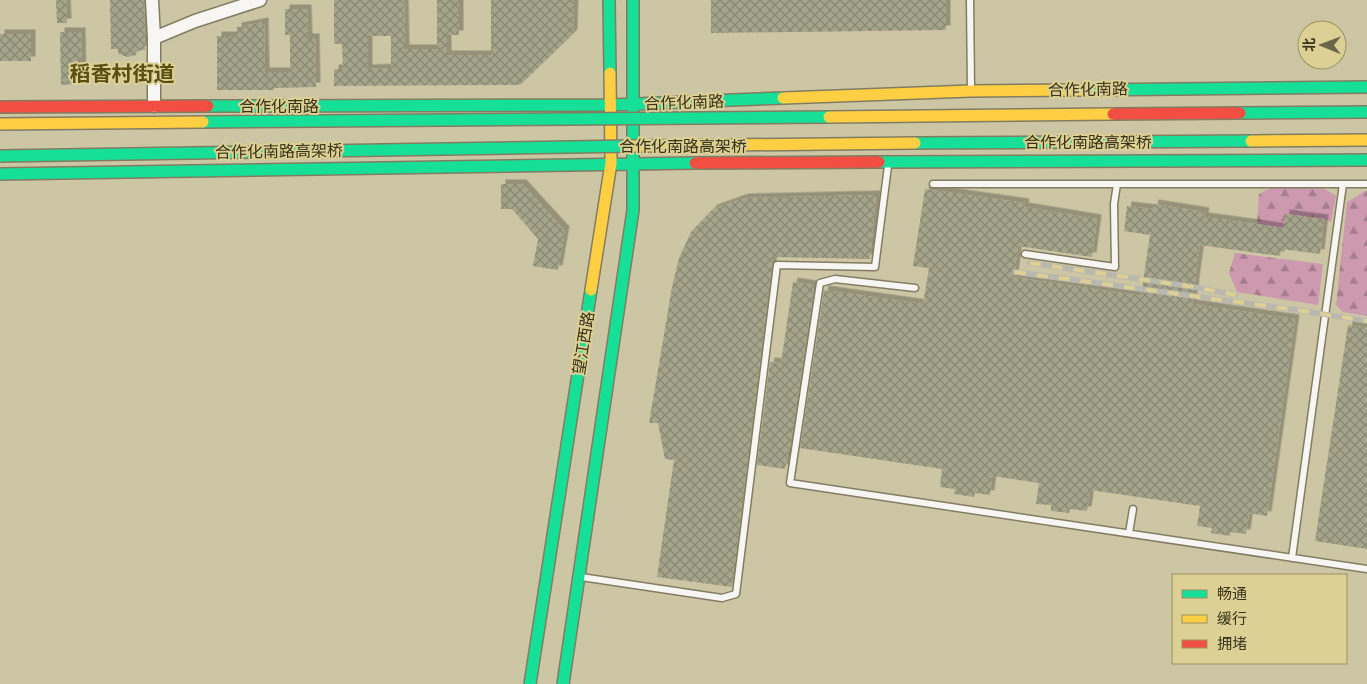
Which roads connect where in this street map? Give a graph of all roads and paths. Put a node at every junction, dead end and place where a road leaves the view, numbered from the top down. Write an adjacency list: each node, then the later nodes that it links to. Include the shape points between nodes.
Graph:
1 (152, 0): 6 (street)
2 (260, 0): 6 (street)
3 (609, 0): 10 (main road, 望江西路)
4 (633, 0): 9 (main road, 望江西路)
5 (970, 0): 8 (lane)
6 (154, 38): 11 (street)
7 (1367, 87): 8 (main road, 合作化南路)
8 (971, 91): 9 (main road, 合作化南路)
9 (633, 104): 10 (main road, 合作化南路); 20 (main road, 望江西路)
10 (610, 105): 11 (main road, 合作化南路); 19 (main road, 望江西路)
11 (154, 106): 12 (main road, 合作化南路)
12 (0, 107)
13 (1367, 112): 14 (main road, 合作化南路高架桥, bridge)
14 (0, 124)
15 (1367, 140): 16 (main road, 合作化南路高架桥, bridge, via 601,146)
16 (0, 156)
17 (1367, 160): 18 (main road)
18 (888, 162): 20 (main road); 32 (lane, via 875,267 778,265 736,594 722,598)
19 (611, 163): 20 (main road); 21 (main road); 33 (main road, 望江西路)
20 (633, 163): 32 (main road, 望江西路, via 634,210)
21 (0, 174)
22 (933, 184): 23 (lane)
23 (1117, 184): 24 (lane); 26 (lane, via 1114,204 1115,267)
24 (1343, 184): 25 (lane); 30 (lane)
25 (1367, 184)
26 (1025, 254)
27 (916, 288): 29 (lane, via 834,279 820,283 790,483)
28 (1133, 509): 29 (lane)
29 (1129, 533): 30 (lane)
30 (1292, 558): 31 (lane)
31 (1367, 569)
32 (579, 577): 34 (main road, 望江西路)
33 (530, 684)
34 (564, 684)

